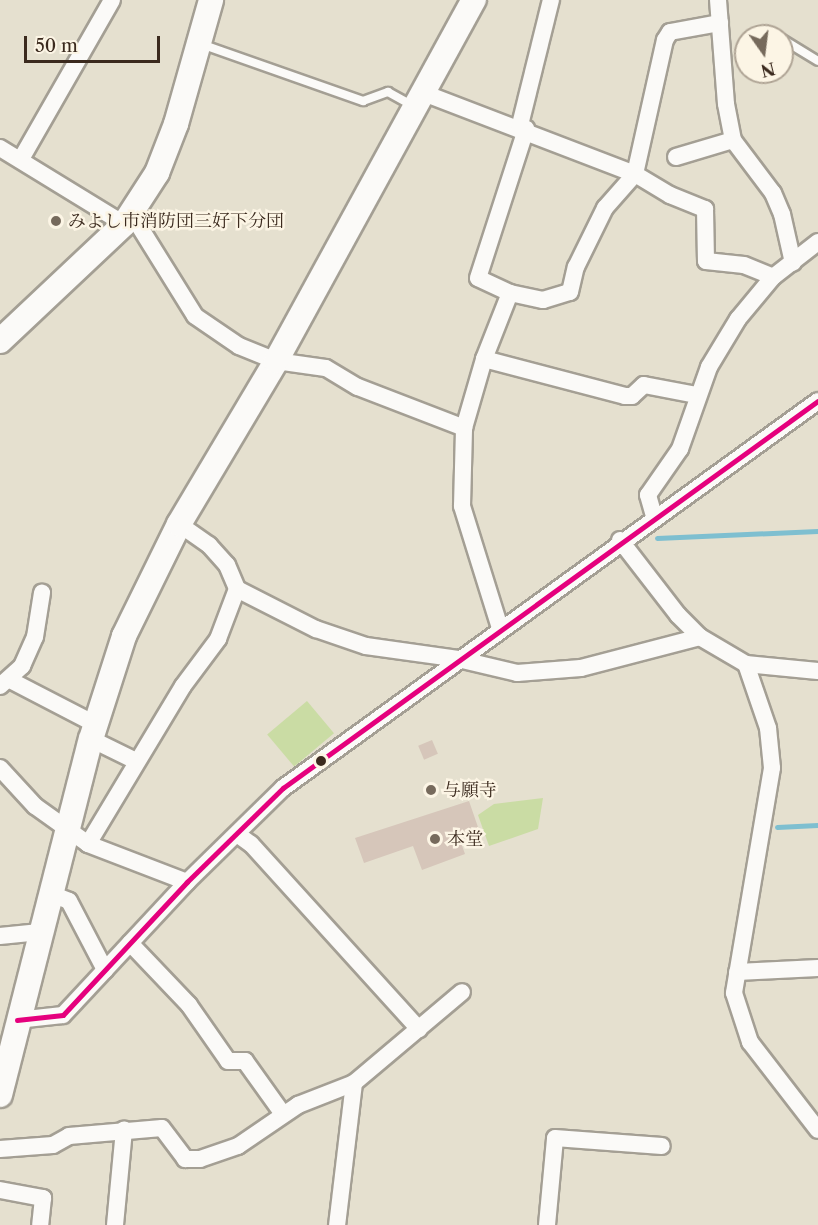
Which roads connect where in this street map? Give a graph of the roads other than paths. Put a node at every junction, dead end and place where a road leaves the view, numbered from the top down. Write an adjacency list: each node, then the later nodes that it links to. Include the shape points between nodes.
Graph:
1 (112, 0): 15 (street)
2 (211, 0): 7 (street)
3 (474, 0): 10 (street)
4 (551, 0): 11 (street)
5 (718, 0): 6 (street)
6 (720, 23): 12 (street); 16 (street, via 670,32 665,40)
7 (198, 43): 10 (lane, via 363,101 388,92); 17 (street, via 160,163)
8 (794, 46): 9 (lane)
9 (818, 61)
10 (417, 99): 11 (street); 24 (street)
11 (522, 129): 16 (street); 21 (street, via 478,278)
12 (733, 140): 14 (street); 19 (street, via 773,193)
13 (0, 148): 15 (street)
14 (676, 157)
15 (21, 159): 17 (street)
16 (635, 174): 20 (street, via 670,195 705,209 706,261 744,266); 21 (street, via 604,208 576,267 570,292 543,300)
17 (128, 218): 22 (street); 24 (street, via 195,316 239,346)
18 (817, 247): 19 (street)
19 (793, 263): 20 (street)
20 (773, 277): 25 (street, via 738,319)
21 (510, 293): 23 (street)
22 (0, 341)
23 (484, 359): 25 (street, via 625,396 633,396 644,385); 27 (street)
24 (276, 361): 27 (street, via 326,368 358,387); 29 (street)
25 (697, 395): 28 (street, via 680,449 648,495)
26 (818, 401): 28 (street)
27 (464, 428): 33 (street, via 462,506)
28 (654, 516): 30 (street)
29 (179, 524): 31 (street, via 209,545 227,565); 39 (street, via 124,636)
30 (620, 540): 33 (street); 34 (street)
31 (237, 589): 35 (street, via 316,629 356,643 390,652); 40 (street, via 218,639)
32 (42, 593): 38 (street, via 35,637 22,666)
33 (500, 628): 35 (street)
34 (700, 637): 35 (street, via 639,656 550,673 493,670); 36 (street)
35 (458, 659): 43 (street, via 283,788)
36 (746, 664): 37 (street); 52 (street, via 773,750)
37 (818, 671)
38 (5, 683): 39 (street)
39 (93, 731): 40 (street); 42 (street)
40 (136, 762): 44 (street)
41 (0, 768): 42 (street, via 35,806)
42 (68, 827): 44 (street); 46 (street)
43 (237, 834): 45 (street); 55 (street, via 258,852)
44 (88, 844): 45 (street)
45 (187, 882): 49 (street)
46 (51, 894): 47 (street); 51 (street, via 69,901)
47 (40, 932): 48 (street); 54 (street)
48 (0, 936)
49 (130, 943): 51 (street); 58 (street, via 189,1005 228,1061 244,1061)
50 (818, 968): 52 (street)
51 (105, 970): 54 (street, via 63,1015)
52 (737, 972): 60 (street, via 734,993 750,1042)
53 (462, 992): 55 (street)
54 (17, 1020): 57 (street)
55 (419, 1029): 56 (street)
56 (354, 1083): 58 (street); 66 (street)
57 (0, 1095)
58 (283, 1114): 59 (street, via 284,1118 238,1146 200,1159 185,1159 162,1128)
59 (124, 1129): 62 (street, via 69,1136 53,1145); 65 (street)
60 (818, 1130)
61 (662, 1146): 67 (street, via 555,1138)
62 (0, 1149)
63 (0, 1190): 64 (street, via 43,1198)
64 (40, 1225)
65 (115, 1225)
66 (337, 1225)
67 (547, 1225)

